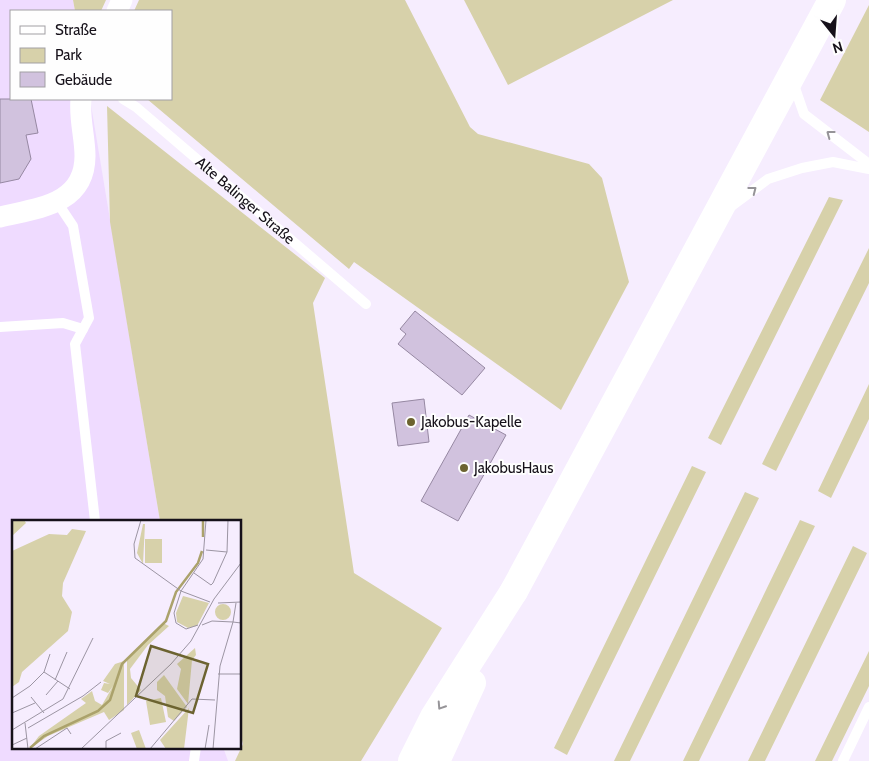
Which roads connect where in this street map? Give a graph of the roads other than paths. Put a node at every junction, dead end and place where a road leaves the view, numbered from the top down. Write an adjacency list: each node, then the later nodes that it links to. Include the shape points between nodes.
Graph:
1 (832, 0): 2 (main road)
2 (795, 72): 5 (lane, one-way to 2, via 804,114 795,88); 9 (main road)
3 (82, 100): 7 (street, via 84,174 74,191)
4 (125, 100): 10 (lane, Alte Balinger Straße)
5 (869, 164)
6 (869, 169): 9 (lane, one-way to 6, via 768,179 833,162)
7 (57, 202): 8 (street); 12 (lane, via 73,226 89,318)
8 (0, 217)
9 (715, 219): 14 (main road)
10 (366, 304)
11 (0, 327): 12 (lane, via 64,323)
12 (83, 329): 13 (lane, via 75,344)
13 (95, 520)
14 (514, 591): 18 (main road, one-way to 18, via 434,717); 19 (main road)
15 (869, 707): 20 (lane)
16 (196, 748): 17 (lane)
17 (194, 761)
18 (412, 761)
19 (436, 761)
20 (843, 761)

